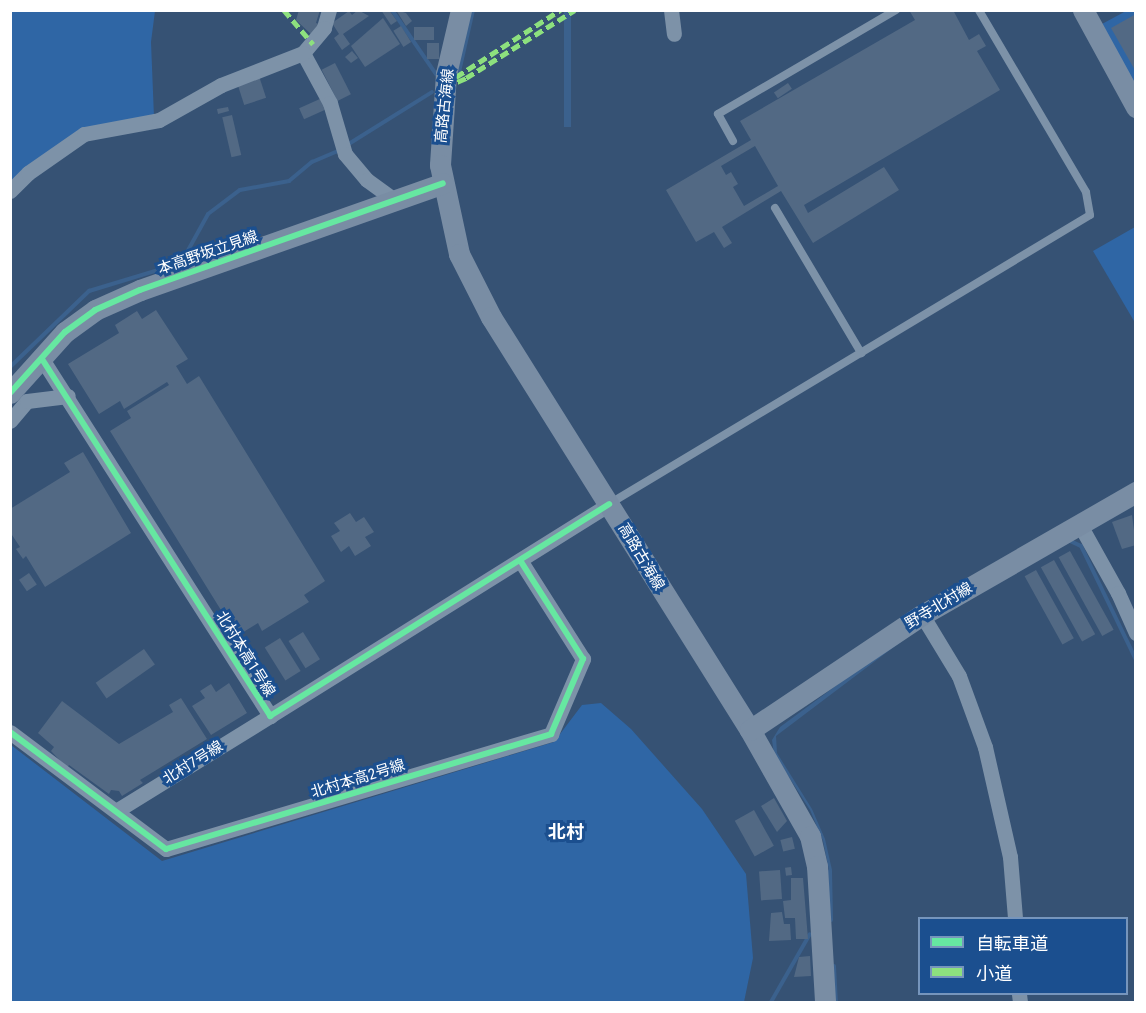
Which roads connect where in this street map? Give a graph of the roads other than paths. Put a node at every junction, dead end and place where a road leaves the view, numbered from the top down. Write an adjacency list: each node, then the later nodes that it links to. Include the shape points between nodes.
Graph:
1 (329, 10): 8 (street, via 324,28)
2 (461, 10): 11 (main road, 高路古海線, via 446,74 441,121)
3 (671, 10): 7 (street)
4 (896, 10): 10 (lane, via 718,114)
5 (979, 10): 15 (lane, via 1086,192 1090,215)
6 (1083, 10): 9 (main road)
7 (674, 34)
8 (303, 53): 12 (street, via 221,84 159,120 84,134 28,173); 13 (street, via 330,103 345,154 360,173)
9 (1136, 107)
10 (733, 141)
11 (443, 183): 13 (main road, 本高野坂立見線); 21 (main road, 高路古海線, via 459,254 491,317)
12 (10, 191)
13 (395, 200): 16 (main road, 本高野坂立見線, via 104,306 65,332)
14 (775, 207): 15 (lane)
15 (861, 353): 21 (lane)
16 (42, 359): 17 (main road, 本高野坂立見線); 18 (street, 北村本高1号線)
17 (10, 393)
18 (68, 396): 19 (street, via 27,401); 26 (street, 北村本高1号線)
19 (10, 421)
20 (1136, 492): 22 (main road, 野寺北村線)
21 (609, 504): 23 (street, 北村本高1号線); 27 (main road, 高路古海線)
22 (1080, 525): 24 (main road, 野寺北村線); 25 (street)
23 (520, 560): 26 (street, 北村本高1号線); 29 (street, 北村本高2号線, via 584,659 551,734 166,849)
24 (922, 615): 27 (main road, 野寺北村線); 30 (street, via 958,676 985,747 1010,857)
25 (1136, 633)
26 (270, 716): 29 (street, 北村7号線)
27 (750, 730): 31 (main road, 高路古海線, via 810,836 818,866)
28 (10, 732): 29 (street, 北村本高2号線)
29 (116, 811)
30 (1015, 917)
31 (825, 1002)

